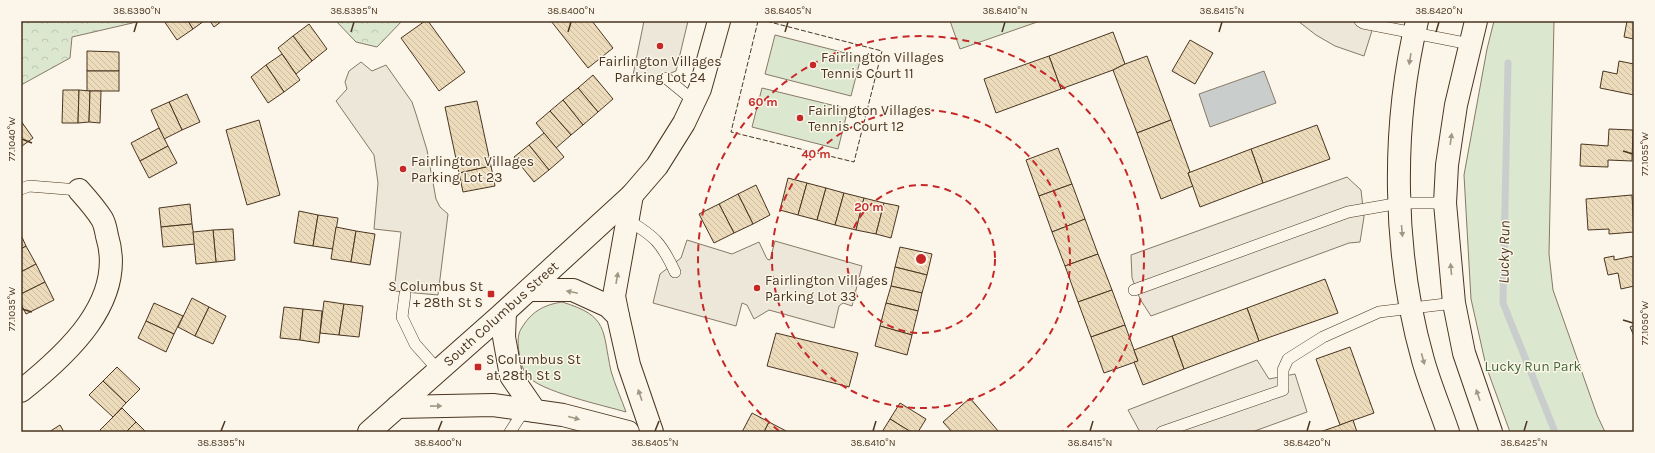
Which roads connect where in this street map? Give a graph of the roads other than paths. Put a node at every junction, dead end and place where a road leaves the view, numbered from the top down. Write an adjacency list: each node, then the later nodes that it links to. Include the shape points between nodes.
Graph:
1 (719, 21): 7 (street, South Columbus Street)
2 (1360, 21): 4 (lane)
3 (1476, 21): 5 (street)
4 (1415, 28): 5 (lane); 12 (street, one-way to 12, via 1403,104 1399,164)
5 (1470, 44): 11 (street, one-way to 5, via 1447,165 1456,105)
6 (666, 78): 7 (lane)
7 (694, 101): 10 (street, South Columbus Street, via 684,123 657,166)
8 (21, 189): 9 (lane, via 29,186)
9 (79, 190): 23 (street, via 102,220 111,249 110,280 98,309 82,334)
10 (632, 195): 13 (street); 15 (street, South Columbus Street)
11 (1445, 203): 12 (lane); 18 (street, one-way to 11)
12 (1400, 204): 16 (lane, via 1348,212); 19 (street, one-way to 19)
13 (628, 220): 14 (lane, via 652,235 665,251); 21 (street, one-way to 13, via 614,296)
14 (675, 272)
15 (529, 290): 20 (street, South Columbus Street); 21 (street, one-way to 15, via 608,306 573,290)
16 (1134, 290)
17 (405, 294): 22 (lane, via 402,317 415,344)
18 (1454, 303): 19 (lane); 32 (street, one-way to 18, via 1464,353)
19 (1411, 307): 30 (lane, via 1380,312 1323,338 1288,359 1283,370 1283,390); 31 (street, one-way to 31, via 1423,360)
20 (505, 312): 22 (street, South Columbus Street); 25 (street, via 504,337 511,376)
21 (618, 316): 29 (street, one-way to 21, via 630,365)
22 (439, 370): 24 (street, South Columbus Street)
23 (21, 391)
24 (397, 408): 25 (street, one-way to 25, via 493,405); 26 (street, South Columbus Street)
25 (530, 410): 27 (lane); 28 (street, one-way to 28, via 563,415)
26 (370, 432)
27 (510, 432)
28 (628, 432)
29 (652, 432)
30 (1162, 432)
31 (1448, 432)
32 (1491, 432)

